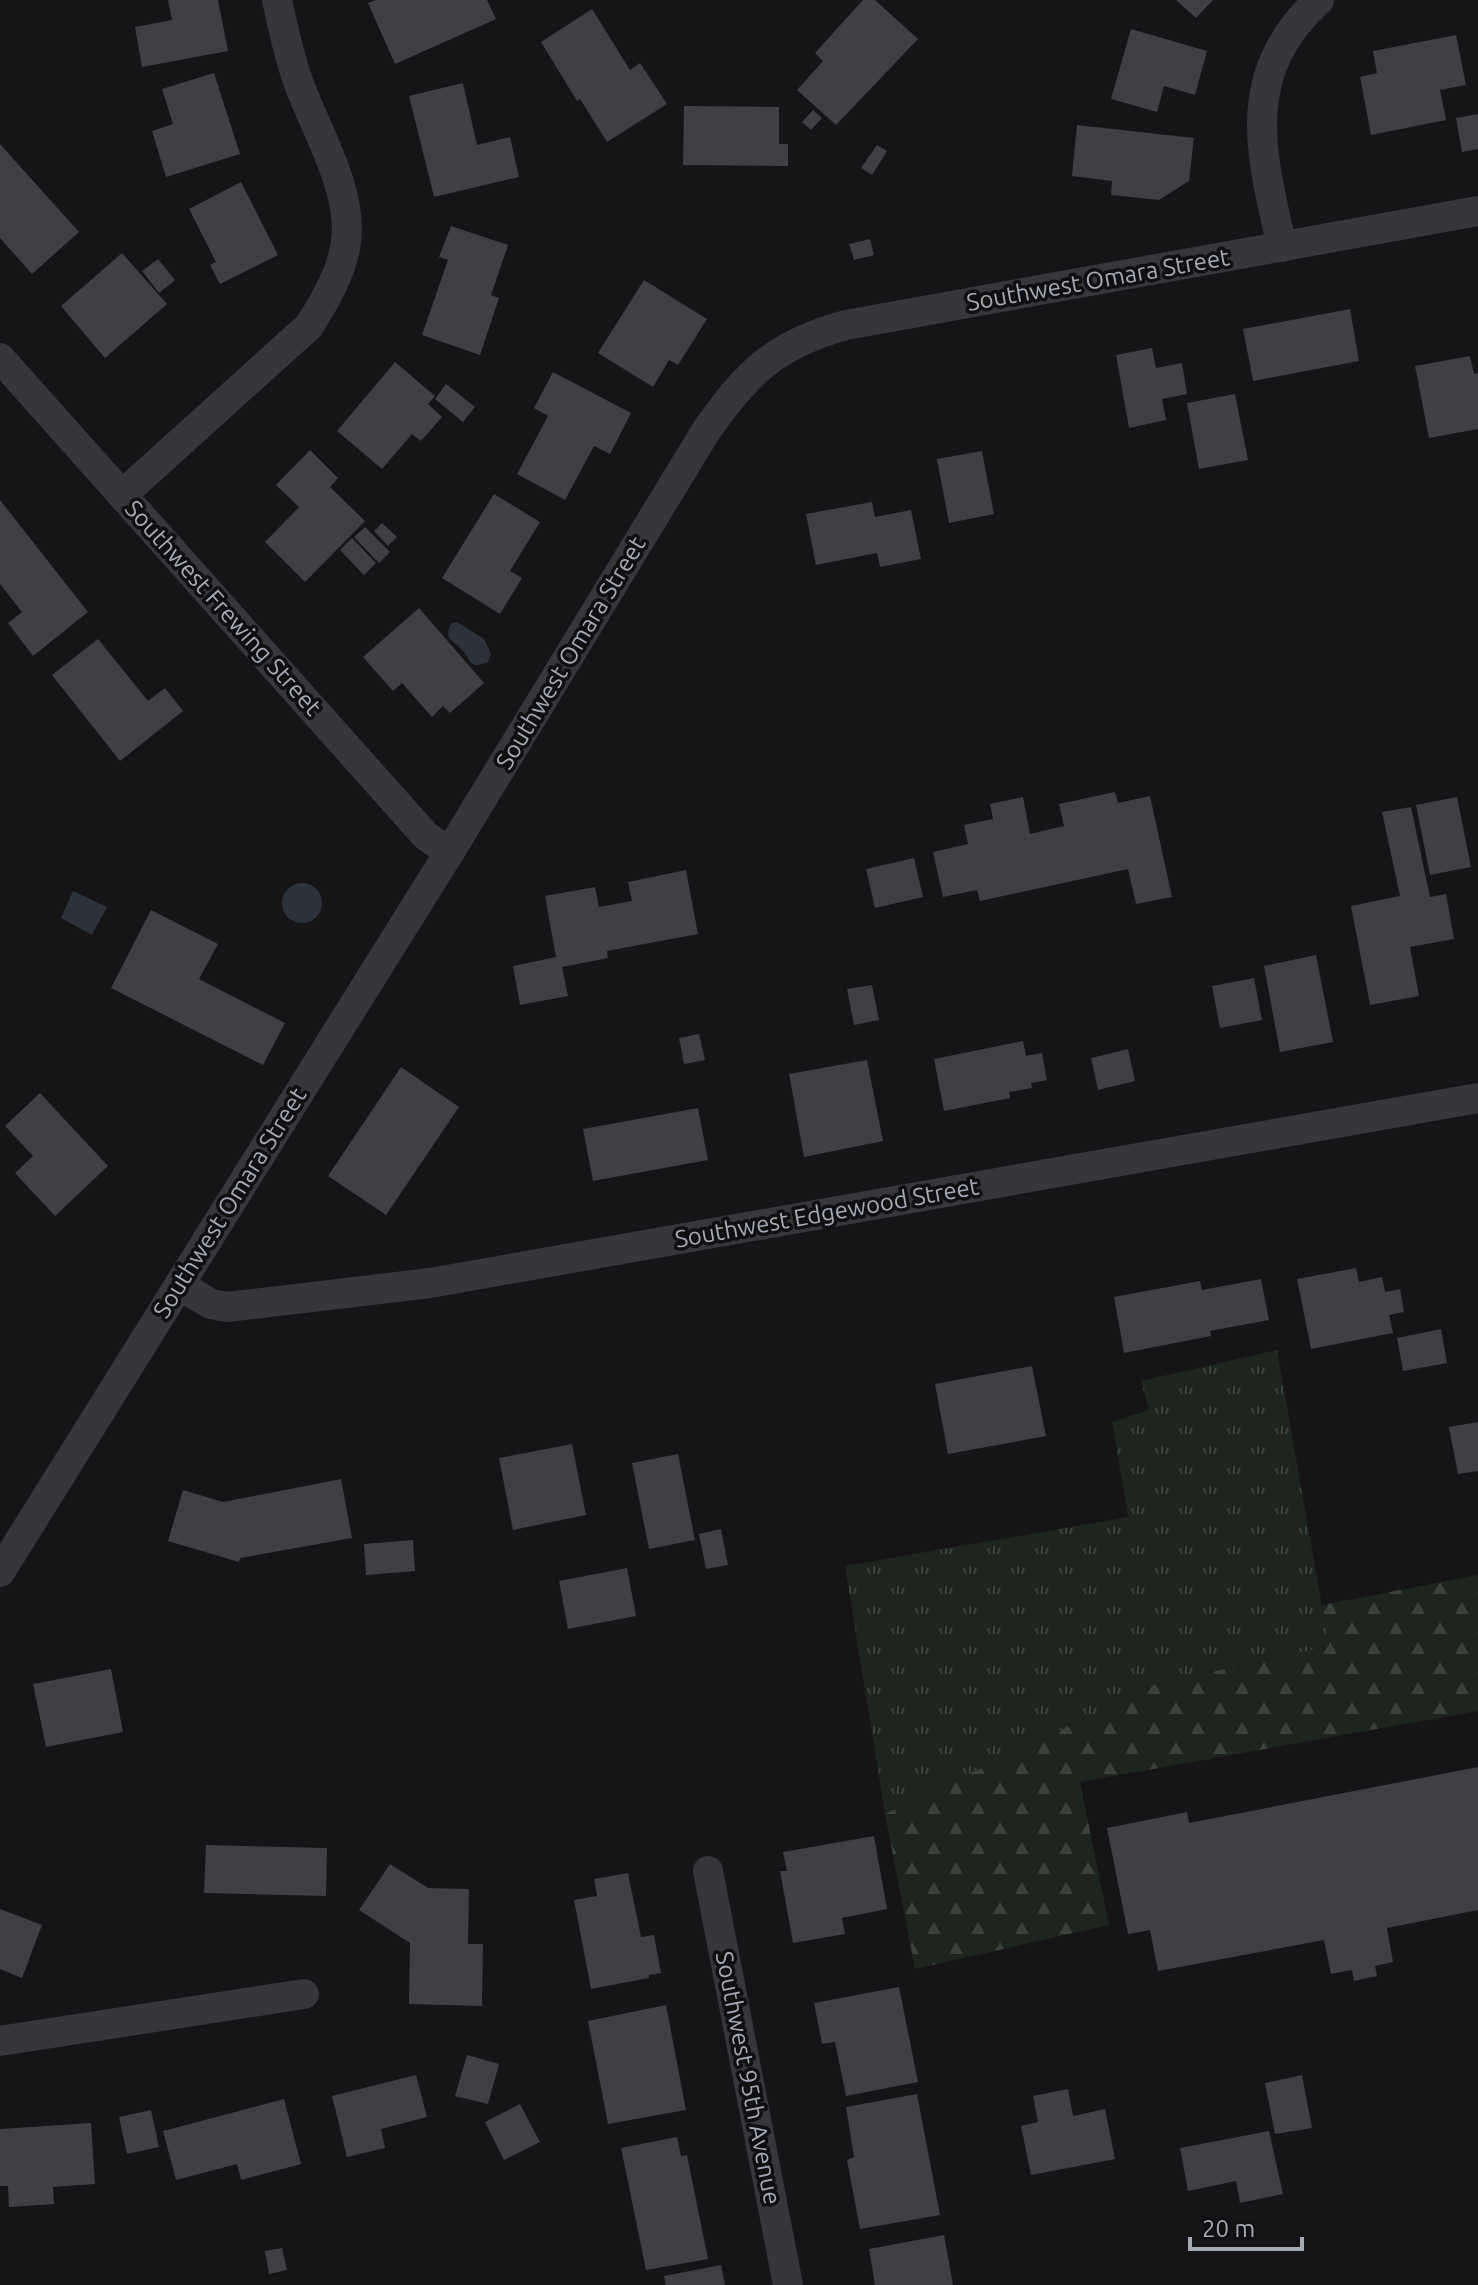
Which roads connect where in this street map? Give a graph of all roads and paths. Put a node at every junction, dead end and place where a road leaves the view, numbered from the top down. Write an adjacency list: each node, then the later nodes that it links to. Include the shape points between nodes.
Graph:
1 (277, 0): 6 (street, via 298,81 340,186 347,219 341,260 328,297 309,326)
2 (1319, 0): 4 (street, via 1284,44 1262,97 1262,145)
3 (1478, 211): 4 (street, Southwest Omara Street)
4 (1282, 247): 7 (street, Southwest Omara Street, via 846,325 777,352 730,397 706,431)
5 (0, 358): 6 (street, Southwest Frewing Street)
6 (122, 495): 7 (street, Southwest Frewing Street, via 425,835)
7 (449, 853): 9 (street, Southwest Omara Street)
8 (1478, 1098): 9 (street, Southwest Edgewood Street, via 430,1283 227,1307)
9 (179, 1285): 10 (street, Southwest Omara Street)
10 (0, 1572)
11 (708, 1871): 14 (street, Southwest 95th Avenue)
12 (304, 1994): 13 (street)
13 (0, 2041)
14 (788, 2285)

